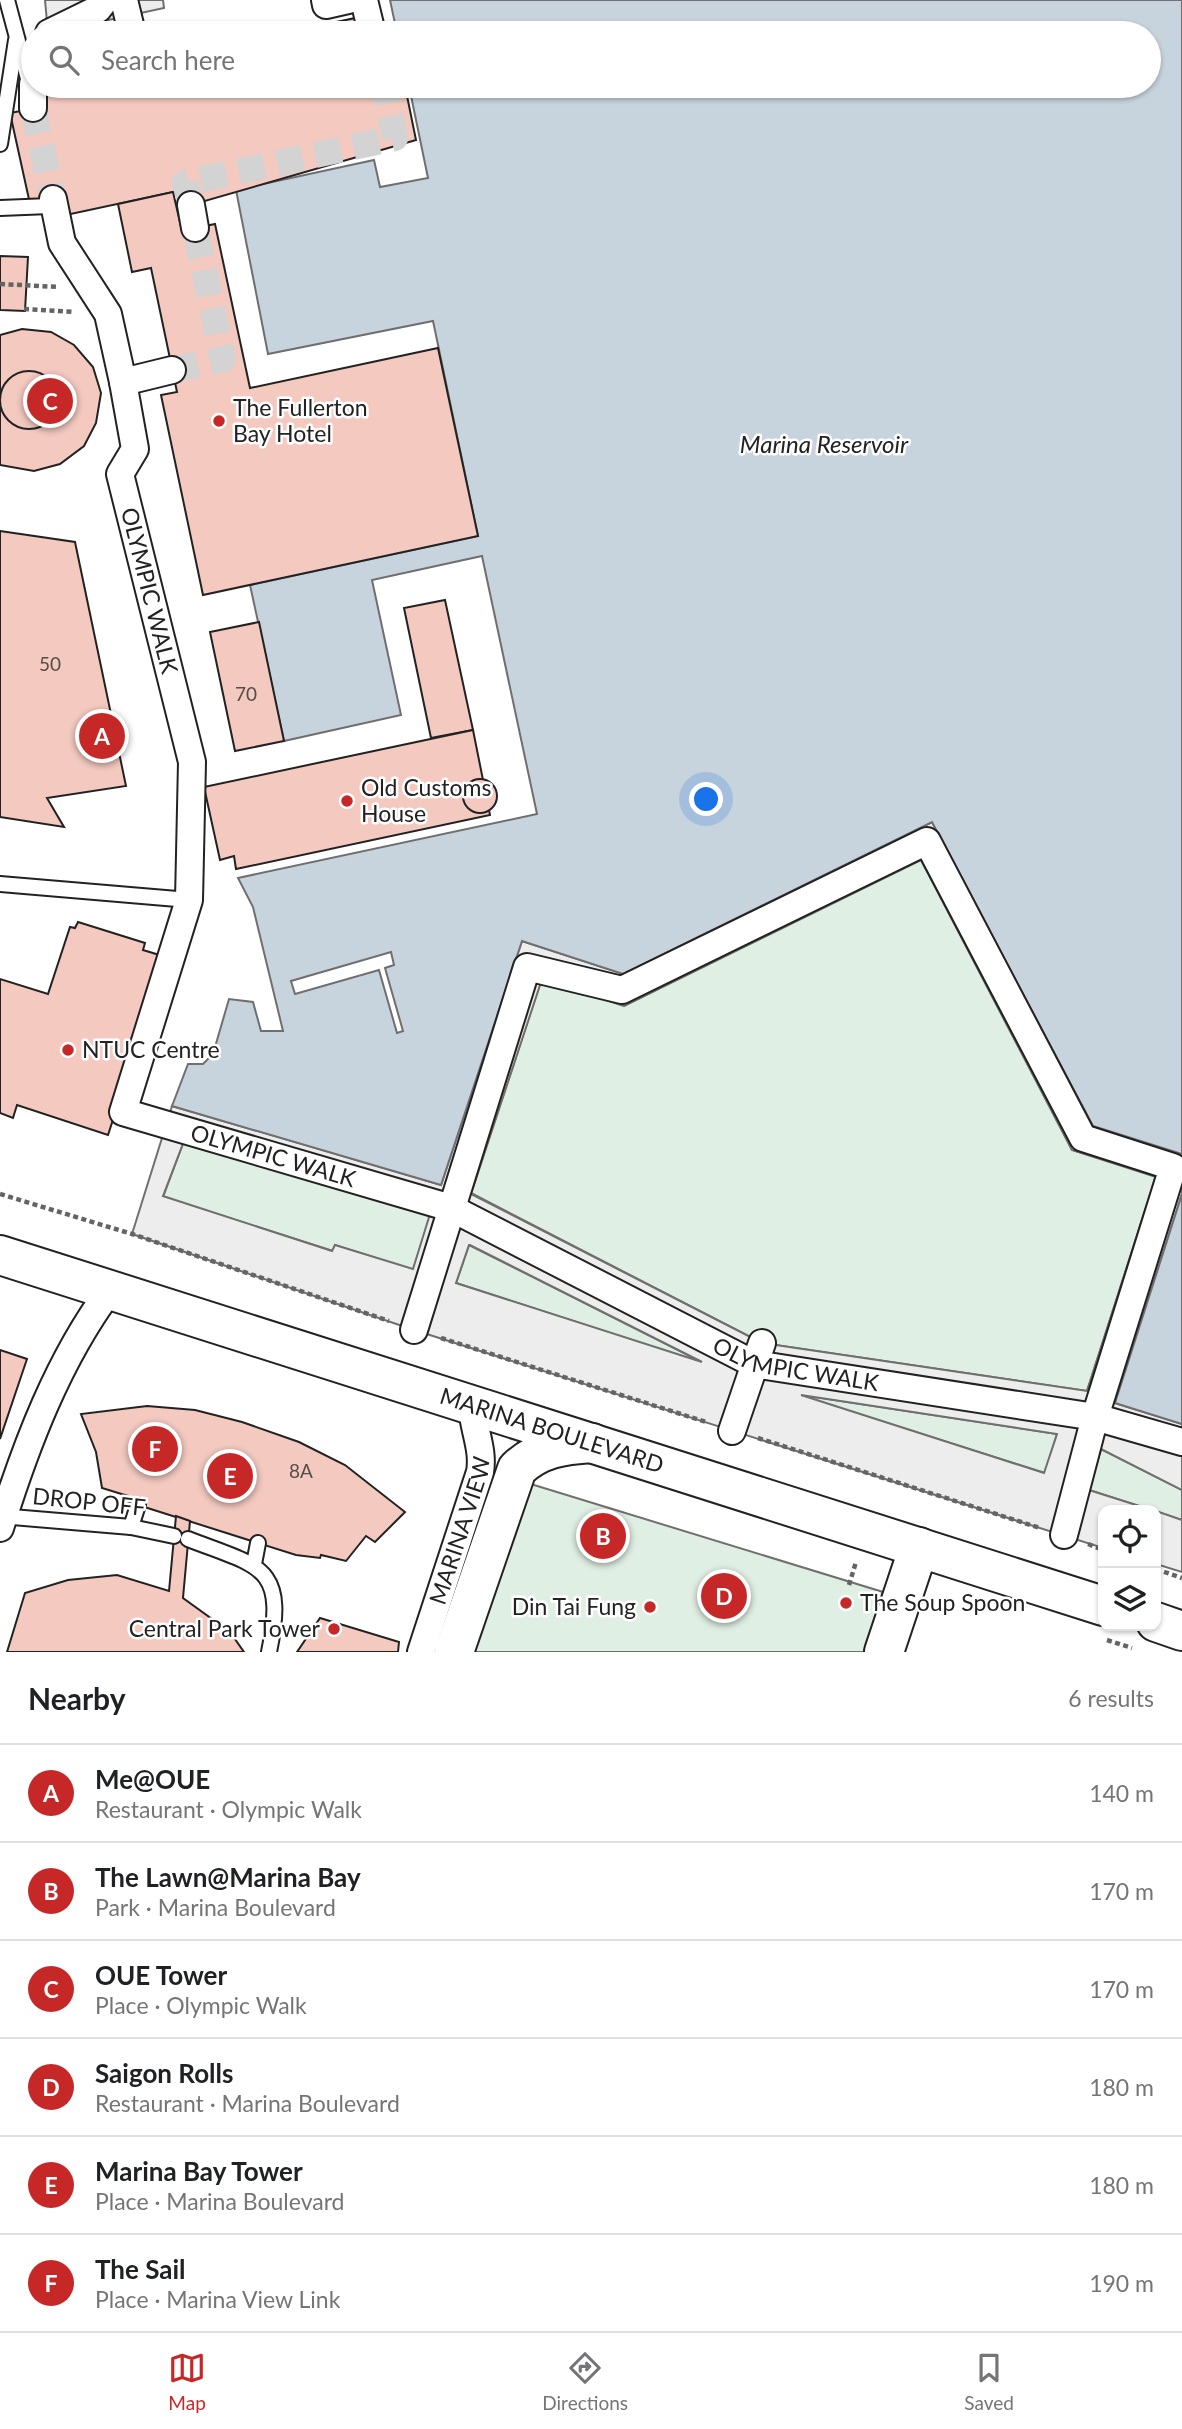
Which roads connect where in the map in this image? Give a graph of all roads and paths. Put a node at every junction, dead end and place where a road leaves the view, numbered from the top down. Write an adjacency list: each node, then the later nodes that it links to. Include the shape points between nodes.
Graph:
1 (7, 0): 10 (lane)
2 (105, 0): 7 (street, via 98,9)
3 (124, 0): 8 (street)
4 (325, 0): 5 (street, via 326,5)
5 (348, 0)
6 (365, 0): 9 (street)
7 (74, 21)
8 (129, 21)
9 (369, 21)
10 (17, 35): 11 (lane); 12 (lane)
11 (21, 50)
12 (0, 145)
13 (55, 200): 14 (lane, via 19,209); 17 (street, OLYMPIC WALK, via 62,243)
14 (2, 205)
15 (0, 284): 16 (path)
16 (26, 286)
17 (93, 289): 18 (path, via 92,313); 20 (street, OLYMPIC WALK, via 108,314)
18 (24, 309)
19 (172, 370): 20 (street)
20 (123, 382): 22 (street, OLYMPIC WALK, via 135,449 120,474 192,762)
21 (0, 884): 22 (lane)
22 (189, 900): 24 (street, OLYMPIC WALK, via 122,1112)
23 (0, 1194): 27 (path)
24 (451, 1208): 27 (street); 28 (street, OLYMPIC WALK); 30 (street, via 527,967 622,990 927,841 1083,1138 1172,1167)
25 (0, 1255): 26 (main road, MARINA BOULEVARD)
26 (110, 1290): 29 (main road, MARINA BOULEVARD); 35 (street, via 67,1357)
27 (414, 1330): 31 (path)
28 (758, 1353): 30 (street, OLYMPIC WALK); 31 (street)
29 (472, 1406): 33 (main road, MARINA BOULEVARD); 48 (street, MARINA VIEW, via 481,1450 480,1472)
30 (1095, 1417): 32 (street, OLYMPIC WALK); 37 (street)
31 (732, 1431): 37 (path)
32 (1182, 1442)
33 (592, 1443): 39 (main road, MARINA BOULEVARD); 49 (main road, MARINA VIEW, via 543,1451 517,1469)
34 (138, 1505): 36 (lane)
35 (1, 1520): 36 (lane, DROP OFF)
36 (131, 1527): 41 (lane, DROP OFF, via 181,1537)
37 (1063, 1535): 40 (path)
38 (258, 1543): 41 (lane)
39 (919, 1547): 44 (main road, MARINA BOULEVARD); 50 (main road)
40 (1098, 1548)
41 (254, 1564): 47 (lane, via 272,1586 277,1601)
42 (1161, 1571): 43 (path)
43 (1182, 1578)
44 (1098, 1604)
45 (1161, 1624): 46 (main road)
46 (1182, 1631)
47 (269, 1652)
48 (421, 1652)
49 (454, 1652)
50 (884, 1652)

